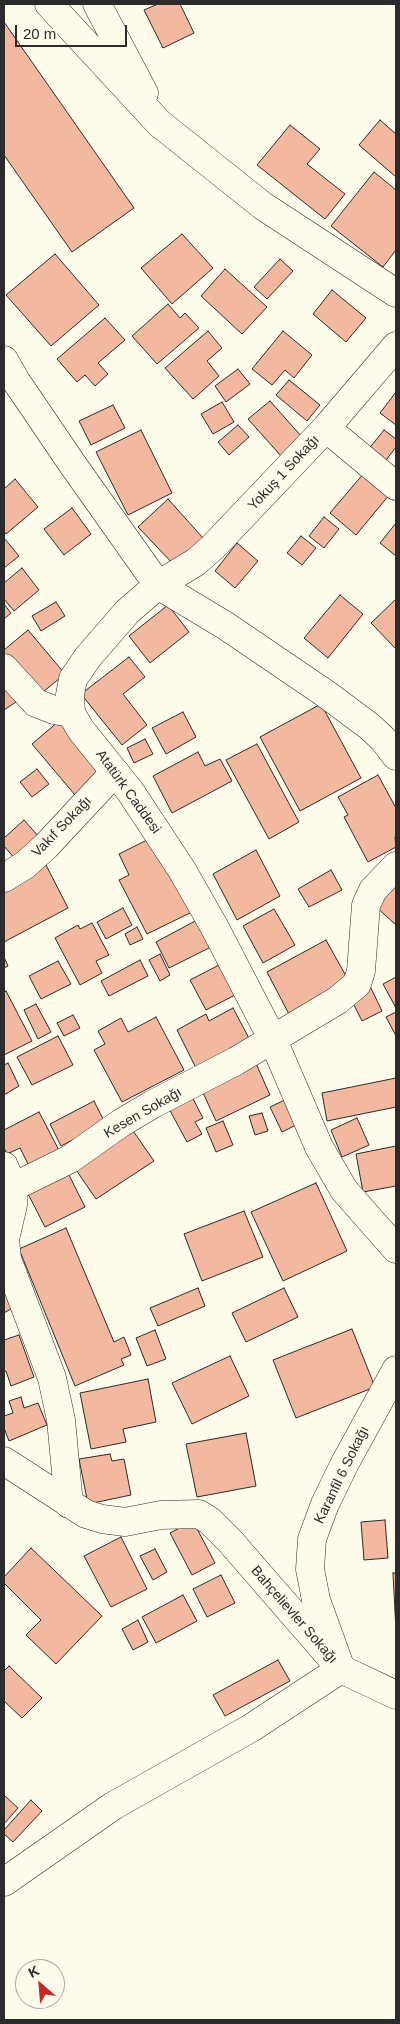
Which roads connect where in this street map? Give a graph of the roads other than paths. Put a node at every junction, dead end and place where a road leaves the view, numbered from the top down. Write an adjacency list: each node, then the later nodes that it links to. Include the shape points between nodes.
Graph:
1 (48, 4): 3 (street)
2 (97, 4): 3 (street)
3 (159, 122): 4 (street, via 263,206)
4 (396, 293)
5 (396, 346): 7 (street, Yokuş 1 Sokağı)
6 (4, 360): 9 (street, via 73,465)
7 (326, 428): 8 (street); 9 (street, Yokuş 1 Sokağı, via 213,547 196,562)
8 (396, 486)
9 (158, 584): 11 (street, Atatürk Caddesi, via 127,612 73,679 70,695); 12 (street, via 326,694 370,726)
10 (4, 668): 11 (street, via 36,702)
11 (72, 713): 13 (street, Atatürk Caddesi, via 81,730)
12 (396, 756)
13 (115, 772): 15 (street, Vakıf Sokağı, via 46,846); 16 (street, Atatürk Caddesi, via 182,870)
14 (396, 866): 16 (street, Kesen Sokağı, via 373,890 366,905 363,954 357,984 338,1000)
15 (4, 878)
16 (273, 1040): 17 (street, Kesen Sokağı, via 153,1104 70,1158); 18 (street, Atatürk Caddesi, via 319,1147 344,1190)
17 (9, 1176): 21 (street, via 13,1205 5,1240 7,1259 52,1378 61,1420)
18 (396, 1247)
19 (396, 1370): 22 (street, Karanfil 6 Sokağı, via 345,1463 312,1539 310,1569 316,1600)
20 (4, 1461): 21 (street, Bahçelievler Sokağı)
21 (69, 1504): 22 (street, Bahçelievler Sokağı, via 102,1520 125,1522 161,1515 198,1514 210,1521)
22 (341, 1669): 23 (street); 24 (street, Bahçelievler Sokağı, via 251,1728 112,1806)
23 (396, 1695)
24 (4, 1882)

